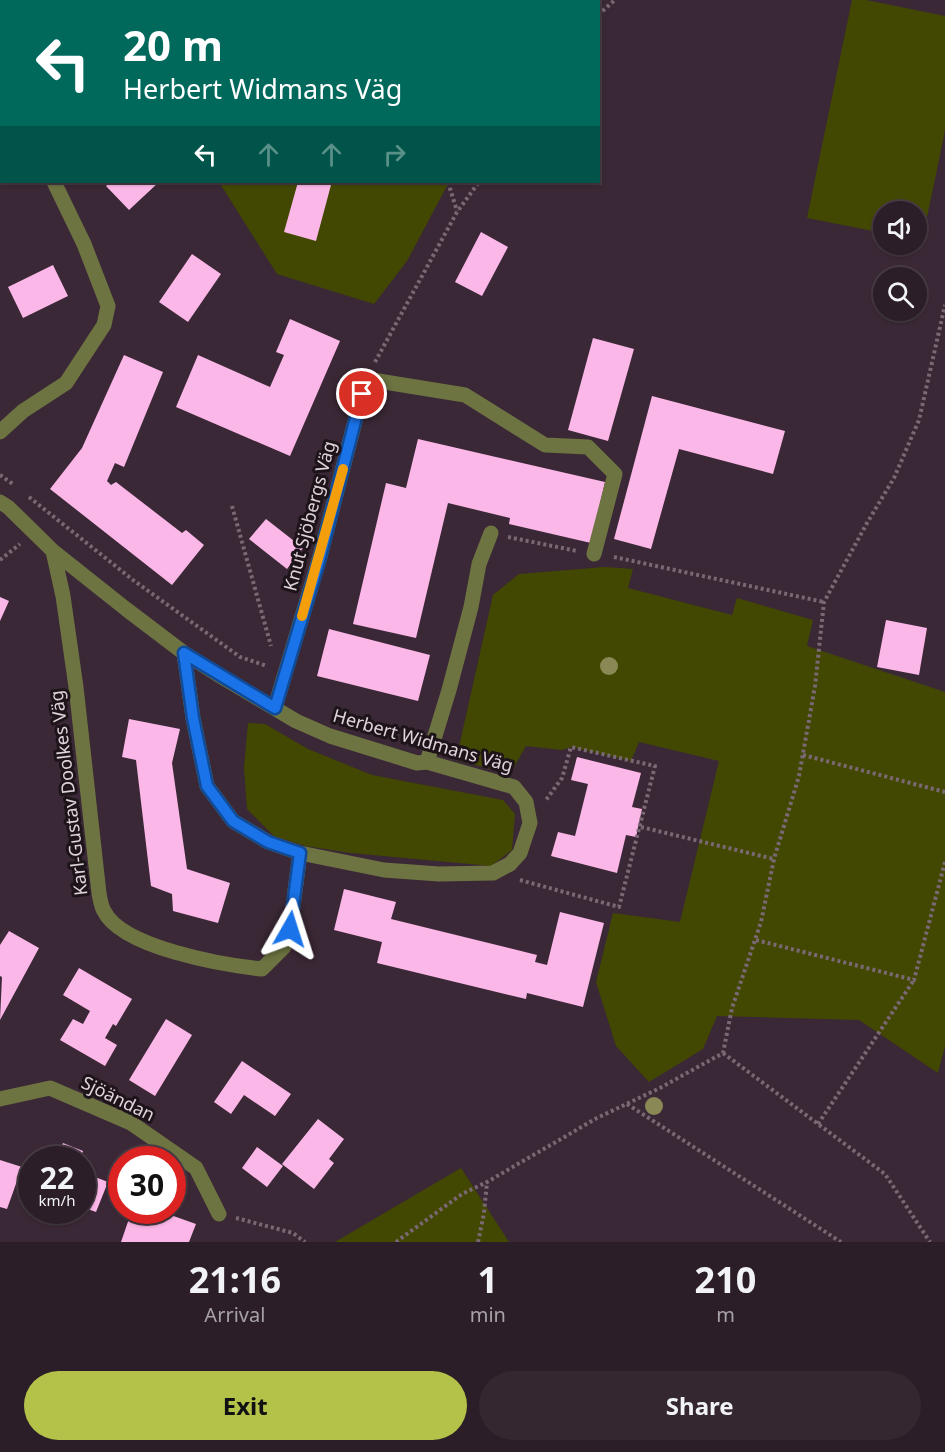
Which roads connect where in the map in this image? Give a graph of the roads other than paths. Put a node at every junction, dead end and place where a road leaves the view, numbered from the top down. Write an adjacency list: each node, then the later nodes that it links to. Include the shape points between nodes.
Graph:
1 (54, 183): 2 (street, via 108,306 104,325 66,383 23,411)
2 (0, 432)
3 (0, 502): 5 (street, Herbert Widmans Väg)
4 (491, 533): 9 (street, via 479,564 471,607)
5 (53, 551): 7 (street, Herbert Widmans Väg); 10 (street, Karl-Gustav Doolkes Väg, via 76,687 104,912 126,934 175,952 262,969 284,947 290,929)
6 (594, 554): 8 (street, Knut Sjöbergs Väg, via 615,474 588,447 545,445 465,395 366,379 319,561)
7 (184, 653): 8 (street, Herbert Widmans Väg); 10 (street, via 207,786 233,821 268,842)
8 (275, 708): 9 (street, Herbert Widmans Väg, via 330,736 417,763)
9 (427, 762): 10 (street, Herbert Widmans Väg, via 514,787 526,802 530,822 520,853 510,864 493,873 439,874 384,870)
10 (300, 853)
11 (0, 1099): 12 (street, Sjöändan, via 50,1088 131,1123 196,1168)
12 (219, 1214)

